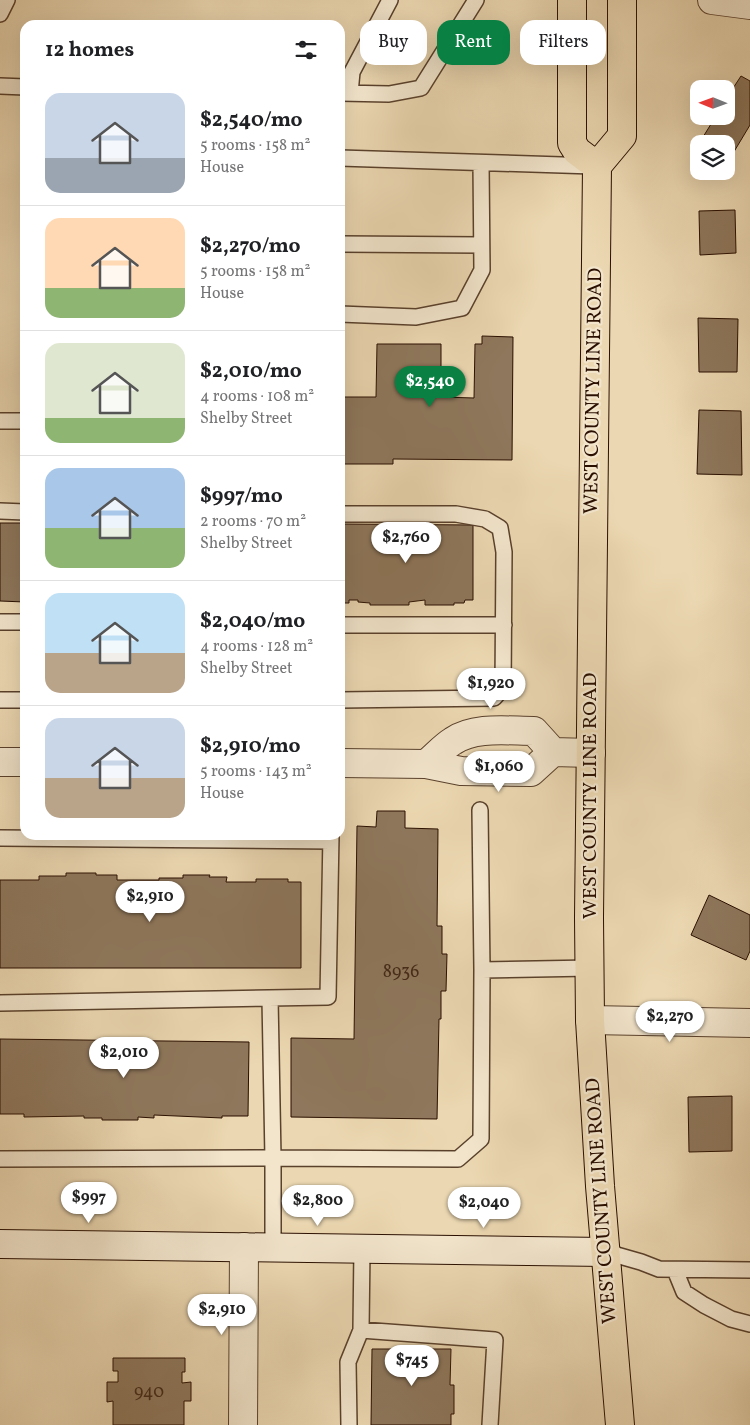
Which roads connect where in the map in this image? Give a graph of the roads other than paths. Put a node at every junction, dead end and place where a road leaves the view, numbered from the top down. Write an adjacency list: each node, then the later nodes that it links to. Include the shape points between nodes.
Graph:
1 (7, 0): 8 (lane)
2 (390, 0): 11 (lane, via 352,72)
3 (476, 0): 11 (lane, via 422,88 389,94)
4 (577, 0): 14 (main road, via 572,143 577,151)
5 (622, 0): 14 (main road, via 622,136)
6 (712, 0): 7 (street)
7 (750, 5)
8 (0, 14)
9 (0, 86): 10 (lane)
10 (20, 86)
11 (345, 93)
12 (345, 158): 13 (lane)
13 (480, 163): 14 (lane); 16 (lane)
14 (597, 166): 31 (main road, WEST COUNTY LINE ROAD)
15 (345, 244): 16 (lane)
16 (481, 245): 17 (lane, via 482,270 462,308 416,317)
17 (345, 314)
18 (0, 421): 19 (lane)
19 (20, 421)
20 (0, 511): 21 (lane)
21 (20, 512)
22 (345, 514): 26 (lane, via 456,514 485,519 500,528 504,552)
23 (0, 622): 24 (lane)
24 (20, 622)
25 (345, 625): 26 (lane)
26 (504, 625): 29 (lane, via 503,688 494,698)
27 (0, 700): 28 (lane)
28 (20, 700)
29 (345, 700)
30 (553, 752): 31 (street); 35 (street, via 531,772 461,771); 35 (street, via 534,731 484,732 468,734 453,741)
31 (591, 753): 40 (main road, WEST COUNTY LINE ROAD)
32 (0, 762): 33 (street)
33 (20, 762)
34 (345, 763): 35 (street)
35 (426, 764)
36 (480, 810): 41 (lane)
37 (0, 838): 38 (lane)
38 (20, 838)
39 (331, 840): 42 (lane, via 328,997)
40 (591, 968): 41 (lane); 44 (main road, WEST COUNTY LINE ROAD)
41 (482, 970): 46 (lane, via 480,1139 458,1159)
42 (270, 998): 43 (lane); 46 (lane)
43 (0, 1003)
44 (590, 1020): 45 (street); 52 (main road, WEST COUNTY LINE ROAD)
45 (750, 1023)
46 (273, 1158): 47 (lane); 50 (lane)
47 (0, 1159)
48 (0, 1244): 49 (street)
49 (244, 1247): 50 (street); 57 (street)
50 (273, 1248): 51 (street)
51 (362, 1249): 52 (street); 56 (lane)
52 (606, 1252): 53 (lane, via 658,1269); 60 (main road, WEST COUNTY LINE ROAD)
53 (675, 1270): 54 (lane); 55 (lane, via 684,1292 704,1306)
54 (750, 1270)
55 (750, 1324)
56 (361, 1330): 58 (lane, via 348,1362); 59 (lane, via 494,1340)
57 (243, 1425)
58 (349, 1425)
59 (490, 1425)
60 (620, 1425)

